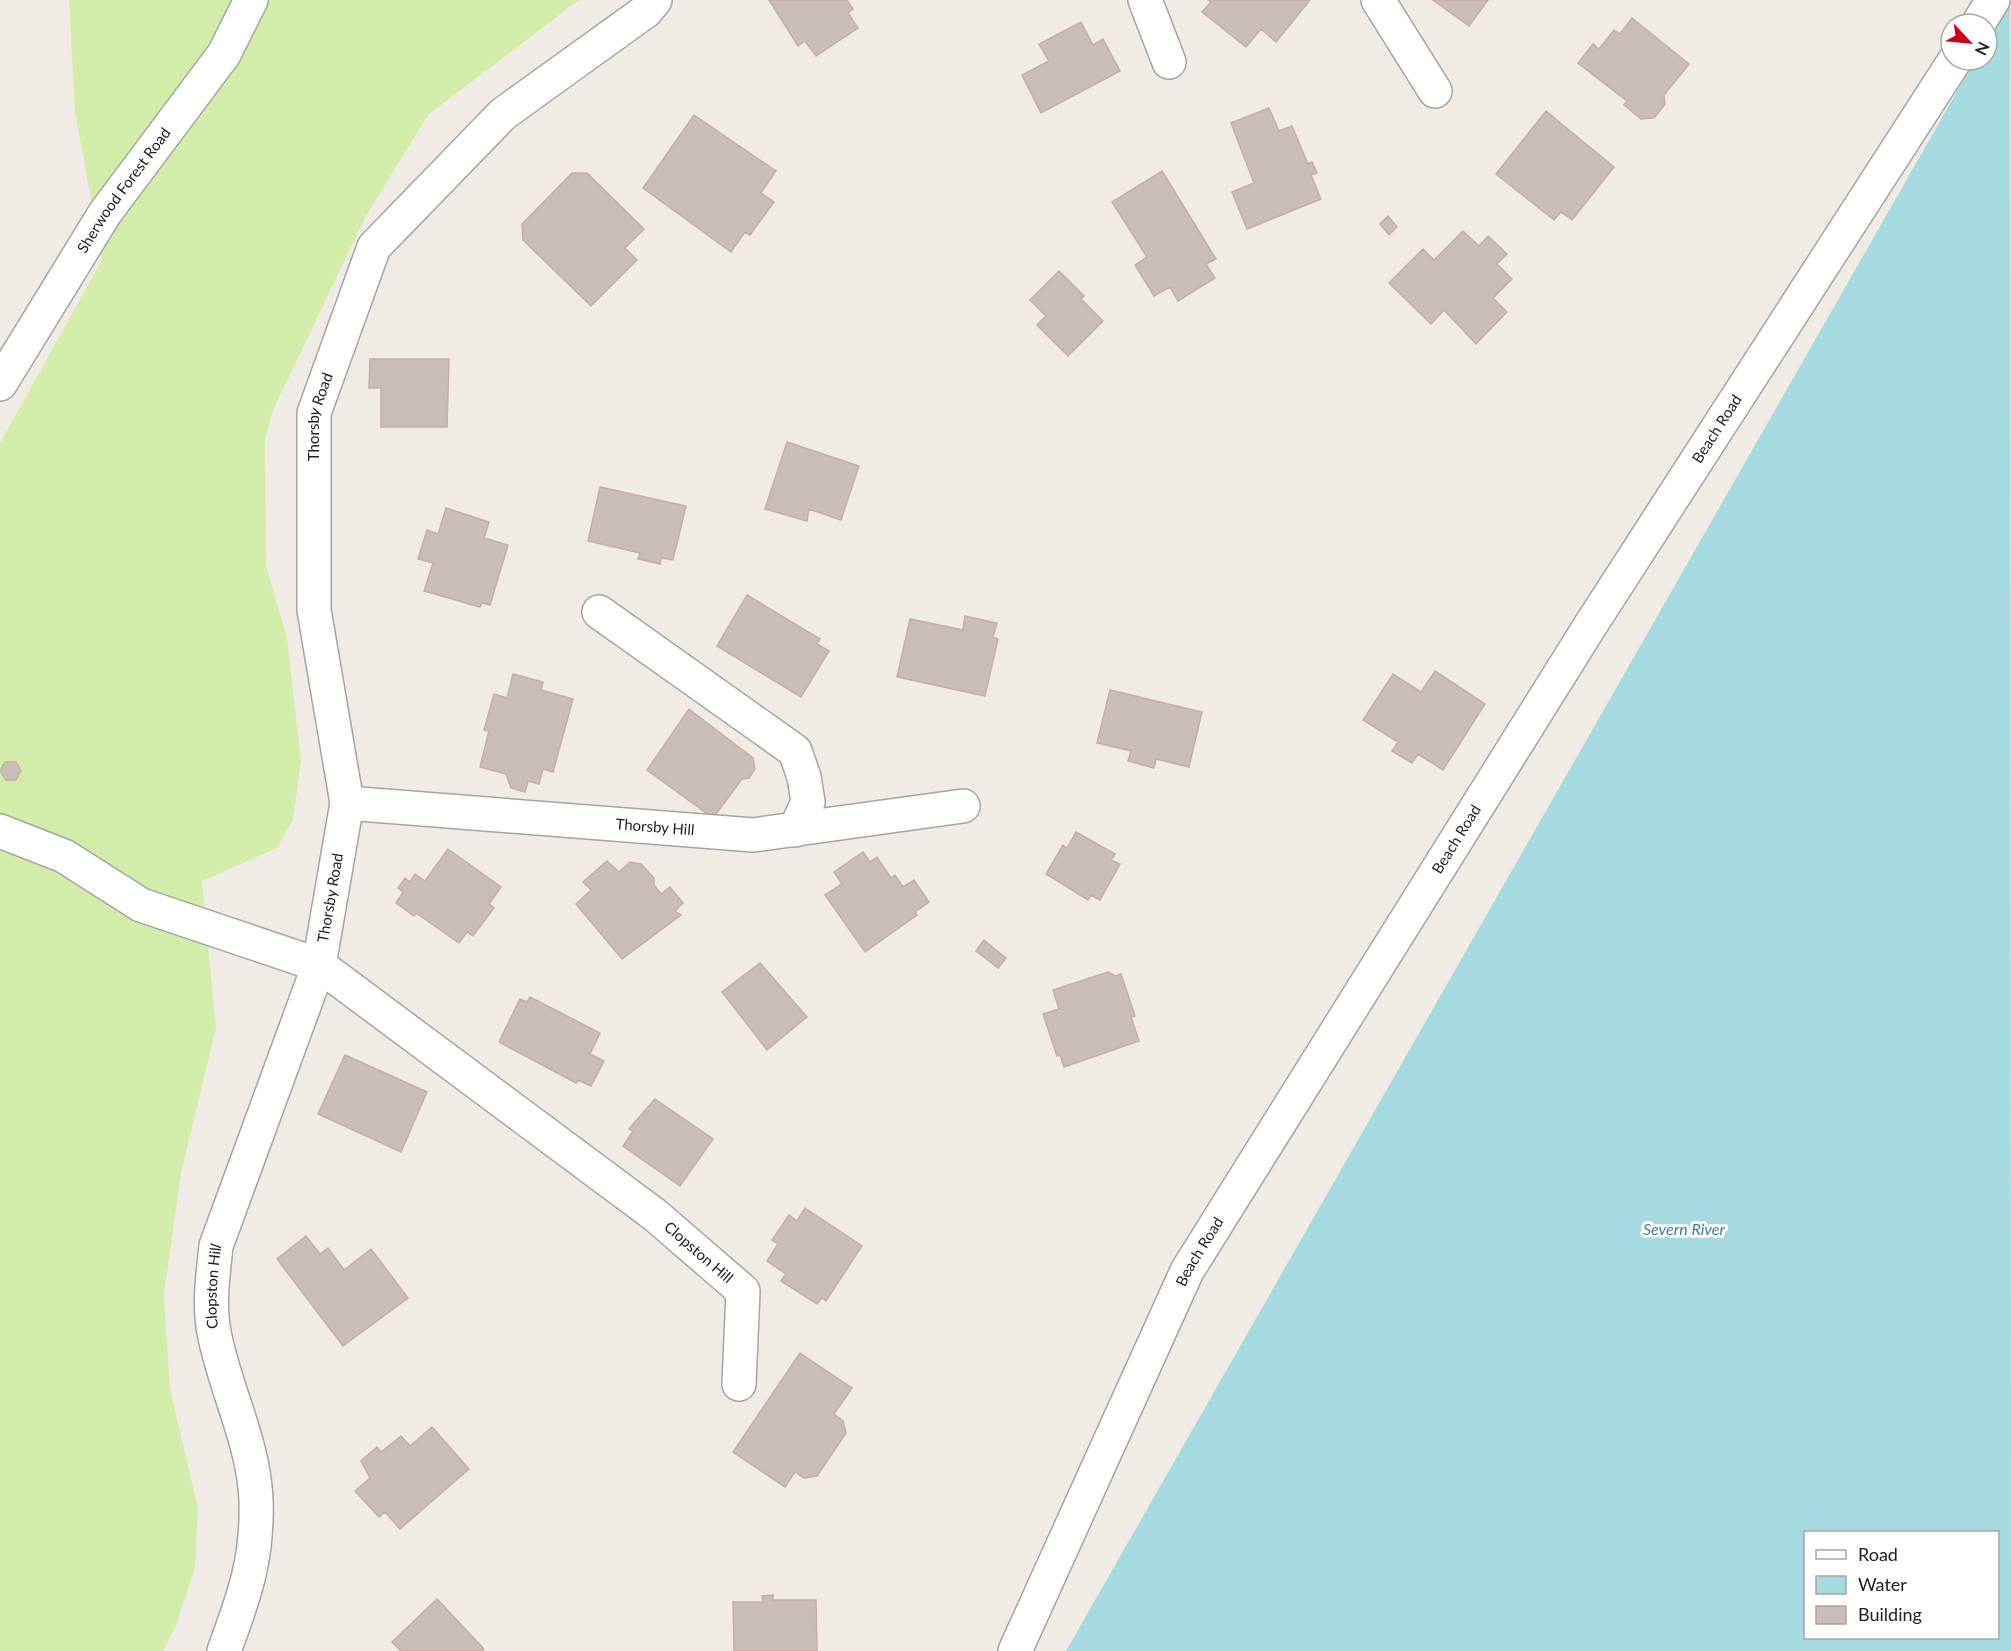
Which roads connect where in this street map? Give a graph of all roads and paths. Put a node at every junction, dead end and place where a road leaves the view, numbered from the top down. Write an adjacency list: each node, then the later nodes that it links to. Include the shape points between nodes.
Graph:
1 (251, 0): 8 (street, Sherwood Forest Road, via 224,54 105,213)
2 (655, 0): 10 (street, Thorsby Road, via 646,11 503,114 374,247 314,413 314,610)
3 (1145, 0): 5 (street)
4 (1378, 0): 7 (street)
5 (1169, 62)
6 (1947, 72): 17 (street, Beach Road, via 1590,626 1186,1270)
7 (1435, 91)
8 (0, 384)
9 (599, 612): 12 (street, via 795,751 808,802)
10 (347, 803): 12 (street, Thorsby Hill, via 753,835); 14 (street, Thorsby Road)
11 (963, 806): 12 (street, Thorsby Hill)
12 (795, 830)
13 (0, 831): 14 (street, Clopston Hill, via 64,856 141,905)
14 (319, 965): 15 (street, Clopston Hill, via 655,1215 743,1291); 16 (street, Clopston Hill, via 216,1246 214,1335 250,1462 256,1498 255,1546 248,1588)
15 (739, 1384)
16 (224, 1651)
17 (1014, 1651)

